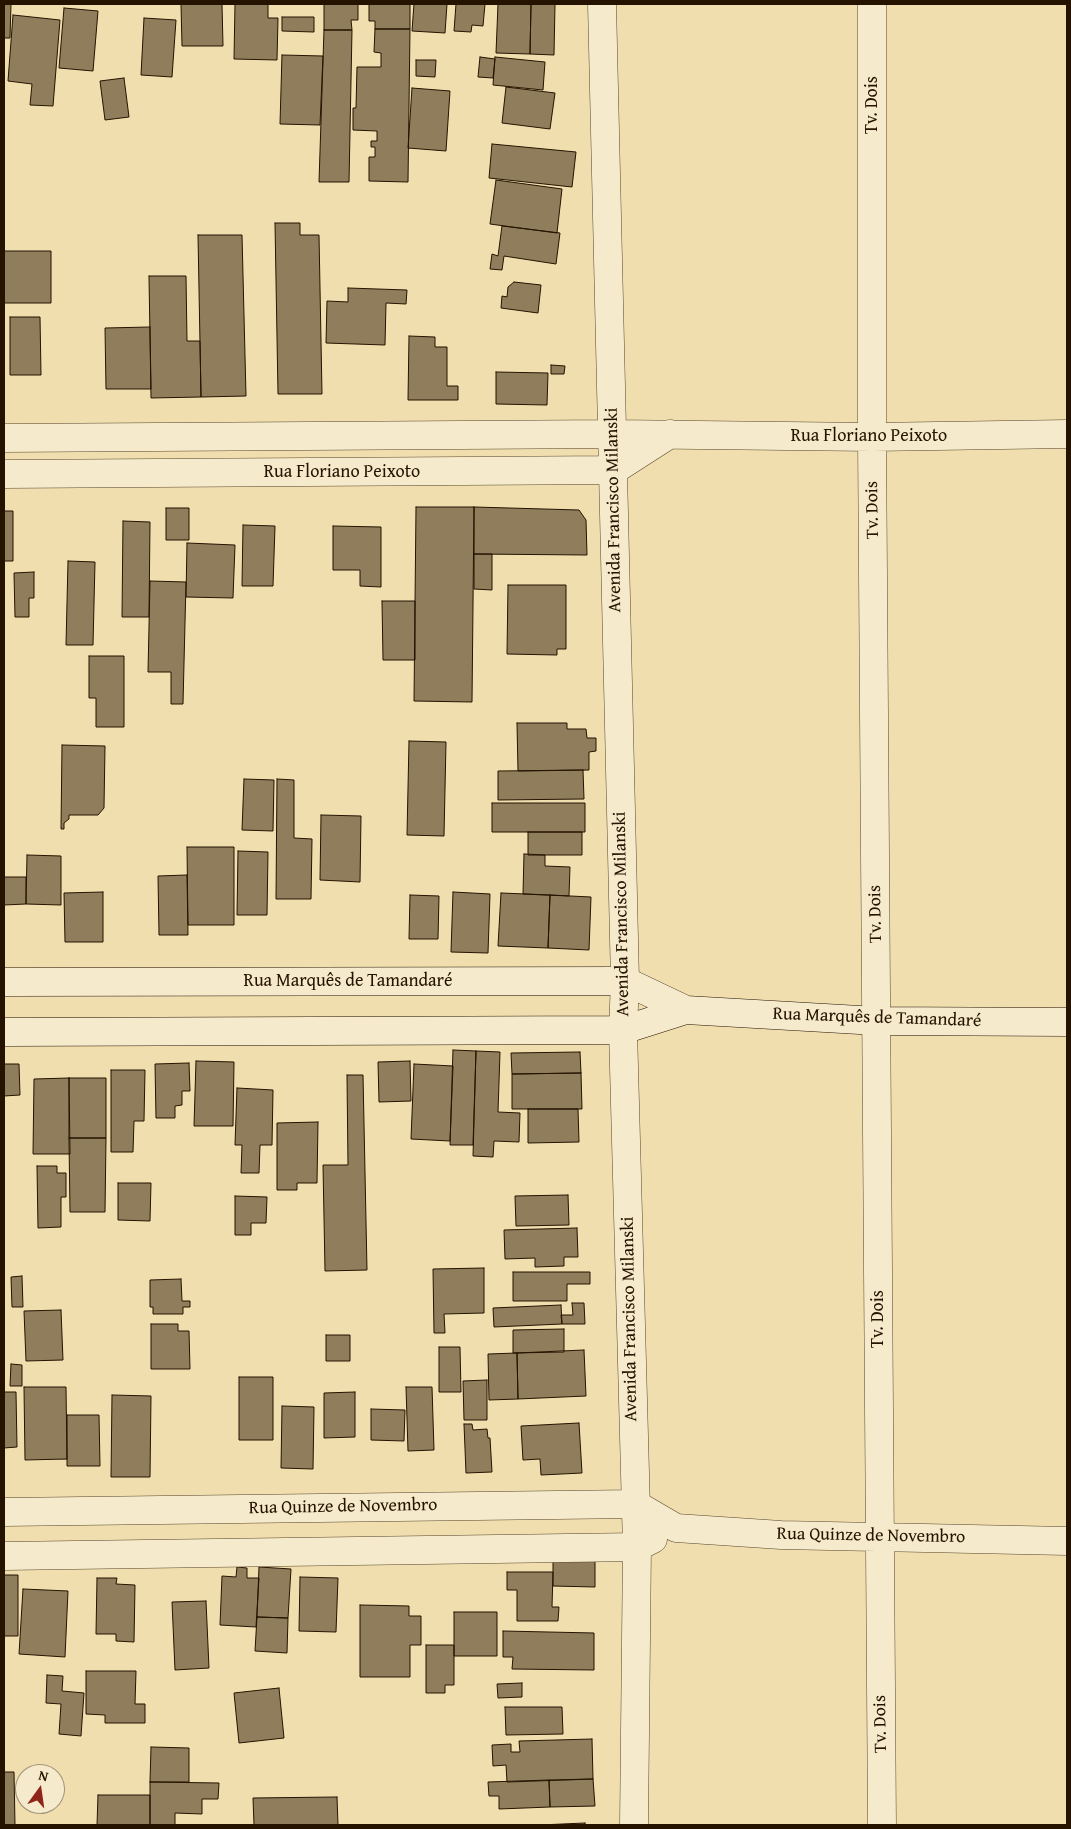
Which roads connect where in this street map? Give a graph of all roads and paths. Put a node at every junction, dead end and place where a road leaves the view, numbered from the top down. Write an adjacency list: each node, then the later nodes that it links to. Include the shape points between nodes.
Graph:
1 (602, 4): 3 (street, Avenida Francisco Milanski)
2 (872, 4): 6 (street, Tv. Dois)
3 (613, 434): 4 (street, Rua Floriano Peixoto); 7 (street, Rua Floriano Peixoto); 8 (street, Avenida Francisco Milanski)
4 (670, 434): 6 (street, Rua Floriano Peixoto); 8 (street)
5 (1067, 434): 6 (street, Rua Floriano Peixoto)
6 (872, 437): 13 (street, Tv. Dois)
7 (4, 438)
8 (614, 470): 9 (street, Rua Floriano Peixoto); 10 (street, Avenida Francisco Milanski)
9 (4, 474)
10 (625, 981): 11 (street, Rua Marquês de Tamandaré); 12 (street, Rua Marquês de Tamandaré); 15 (street, Avenida Francisco Milanski)
11 (4, 982)
12 (686, 1010): 13 (street, Rua Marquês de Tamandaré); 15 (street, Rua Marquês de Tamandaré)
13 (878, 1021): 14 (street, Rua Marquês de Tamandaré); 20 (street, Tv. Dois)
14 (1067, 1022)
15 (623, 1030): 16 (street, Rua Marquês de Tamandaré); 17 (street, Avenida Francisco Milanski)
16 (4, 1032)
17 (635, 1504): 18 (street, Rua Quinze de Novembro); 19 (street, Rua Quinze de Novembro); 22 (street, Avenida Francisco Milanski)
18 (4, 1512)
19 (676, 1528): 20 (street, Rua Quinze de Novembro); 22 (street, Rua Quinze de Novembro)
20 (879, 1537): 21 (street, Rua Quinze de Novembro); 25 (street, Tv. Dois)
21 (1067, 1541)
22 (637, 1547): 23 (street, Rua Quinze de Novembro); 24 (street, Avenida Francisco Milanski)
23 (4, 1556)
24 (634, 1825)
25 (882, 1825)

